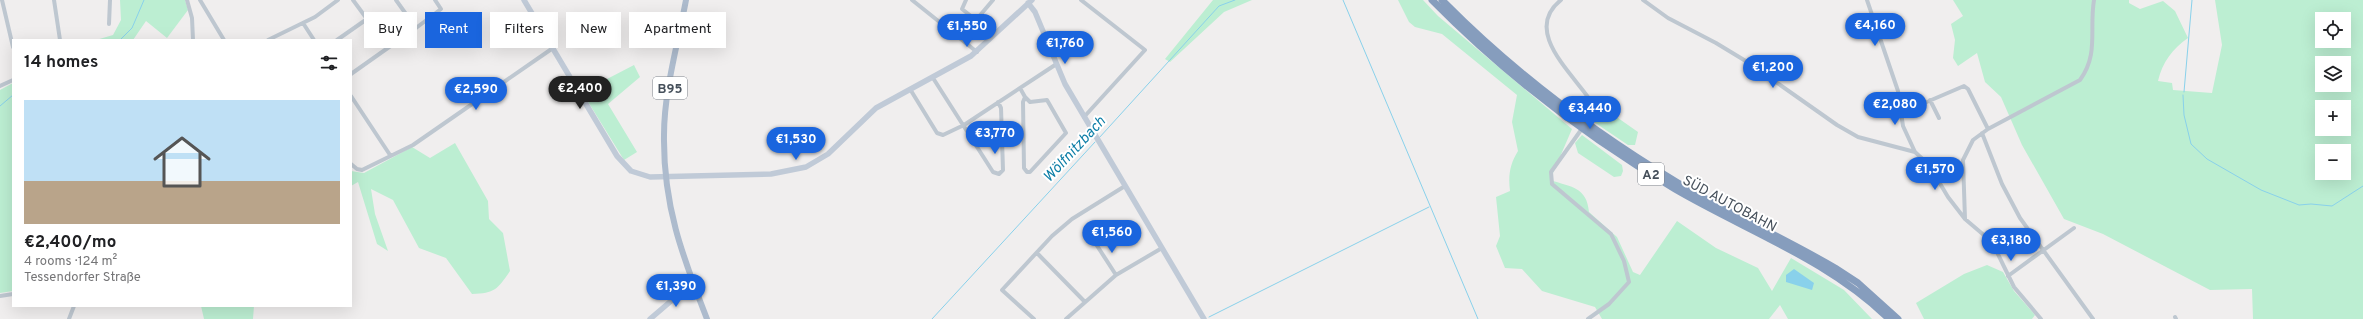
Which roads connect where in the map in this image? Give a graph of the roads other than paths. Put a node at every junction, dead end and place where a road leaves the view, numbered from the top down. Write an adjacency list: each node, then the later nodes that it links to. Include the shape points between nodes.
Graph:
1 (2, 0): 34 (street)
2 (54, 0): 28 (street)
3 (110, 0): 26 (street)
4 (187, 0): 29 (street, via 192,18)
5 (200, 0): 30 (street)
6 (338, 0): 25 (street)
7 (353, 0): 33 (street, via 367,18)
8 (396, 0): 23 (street)
9 (435, 0): 27 (street, via 441,9)
10 (524, 0): 24 (main road)
11 (686, 0): 58 (main road, B95, via 666,110)
12 (912, 0): 37 (street)
13 (966, 0): 14 (street, via 962,9 976,20)
14 (994, 0)
15 (1081, 0): 50 (street, via 1145,50)
16 (1432, 0): 80 (highway, SÜD AUTOBAHN / A2, via 1483,49 1598,139 1712,210 1833,274 1856,290)
17 (1442, 0): 81 (highway, SÜD AUTOBAHN / A2, via 1527,77 1602,134 1691,190 1835,268 1863,287)
18 (1560, 0): 79 (street, via 1551,8 1547,17 1547,38 1567,72 1590,98 1596,109 1551,172 1552,184 1611,234 1624,261 1629,282 1609,304)
19 (1643, 0): 55 (street, via 1668,18 1749,63 1837,126 1858,137)
20 (1867, 0): 49 (street, via 1898,91)
21 (2094, 0): 53 (street, via 2092,52 2088,68 2080,80)
22 (1028, 1): 37 (main road); 38 (main road, via 1035,12)
23 (405, 12)
24 (531, 12)
25 (303, 23): 31 (street); 32 (street)
26 (109, 24)
27 (417, 27)
28 (60, 39)
29 (193, 39)
30 (223, 39)
31 (270, 39)
32 (313, 39)
33 (338, 39)
34 (12, 43)
35 (388, 48): 39 (street)
36 (553, 48): 56 (street, via 412,145); 58 (main road, via 625,166 640,176)
37 (977, 52): 40 (main road)
38 (1055, 64): 43 (street); 50 (main road)
39 (352, 73)
40 (933, 78): 44 (main road); 52 (street)
41 (12, 80): 42 (street)
42 (0, 86)
43 (1020, 88): 45 (street); 48 (street)
44 (910, 89): 52 (street, via 940,135); 58 (main road, via 876,108 828,154 806,167 771,174)
45 (1025, 97): 45 (street, via 1024,168 1030,172 1066,133 1047,100 1030,102)
46 (352, 98): 56 (street)
47 (1930, 100): 49 (street); 51 (street); 53 (street, via 1959,87 1966,87)
48 (998, 102): 52 (street); 52 (street, via 1001,108 1003,170 999,174 994,172)
49 (1901, 113): 55 (street, via 1905,131)
50 (1084, 117): 59 (main road)
51 (1939, 118)
52 (964, 124)
53 (1988, 129): 54 (street)
54 (1982, 133): 60 (street, via 1971,143 1963,160); 64 (street, via 2015,210)
55 (1915, 152): 60 (street, via 1929,165)
56 (390, 155): 57 (street, via 362,170 357,170)
57 (352, 165)
58 (665, 177): 68 (main road, B95, via 675,232)
59 (1125, 186): 63 (main road); 65 (street, via 1072,219)
60 (1964, 219): 67 (street, via 1992,242)
61 (2074, 228): 64 (street)
62 (1094, 242): 66 (street)
63 (1162, 248): 66 (street); 78 (main road)
64 (2042, 251): 67 (street); 83 (street)
65 (1037, 253): 71 (street); 76 (street, via 1002,290)
66 (1116, 275): 71 (street)
67 (2008, 276): 82 (street)
68 (694, 284): 74 (main road); 75 (main road, B95)
69 (12, 294): 70 (street)
70 (0, 296)
71 (1085, 302): 77 (street)
72 (74, 307): 73 (street)
73 (70, 319)
74 (650, 319)
75 (707, 319)
76 (1034, 319)
77 (1066, 319)
78 (1204, 319)
79 (1588, 319)
80 (1888, 319)
81 (1898, 319)
82 (2041, 319)
83 (2093, 319)

